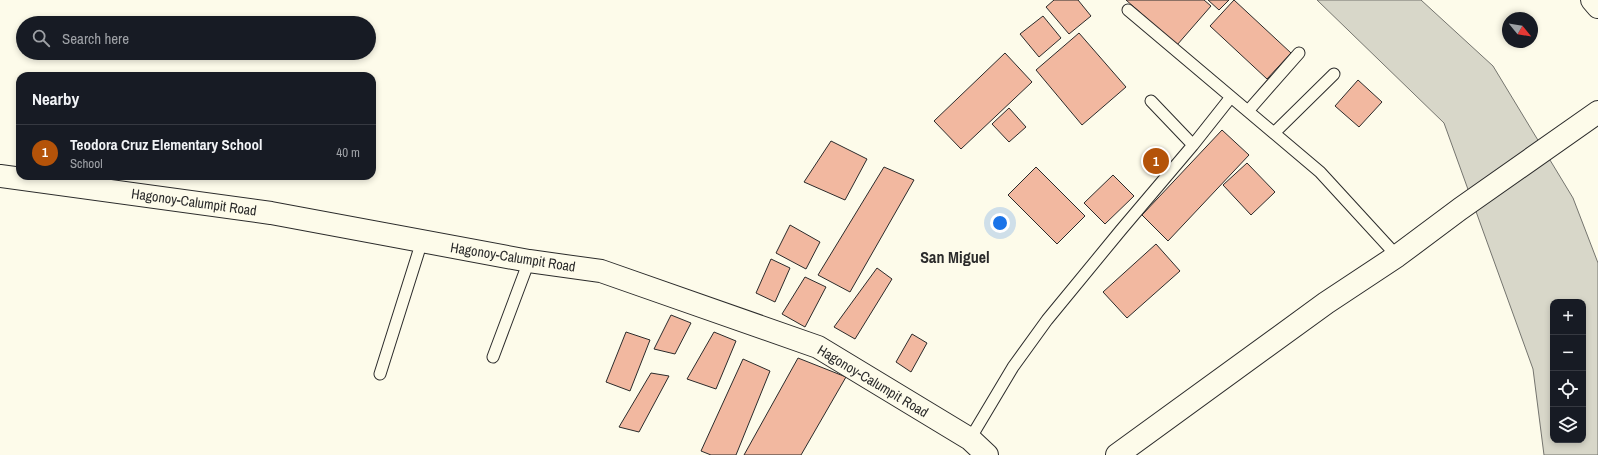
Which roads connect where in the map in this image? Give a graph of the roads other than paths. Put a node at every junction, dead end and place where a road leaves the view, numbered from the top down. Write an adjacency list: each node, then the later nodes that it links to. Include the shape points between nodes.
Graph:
1 (1592, 0): 2 (main road)
2 (1598, 7)
3 (1128, 10): 6 (lane)
4 (1299, 54): 8 (lane)
5 (1334, 74): 10 (lane)
6 (1231, 97): 8 (lane); 11 (lane)
7 (1150, 101): 11 (lane)
8 (1248, 111): 10 (lane)
9 (1598, 112): 16 (main road)
10 (1274, 133): 16 (lane, via 1320,172)
11 (1193, 145): 20 (lane, via 1046,320 1013,366)
12 (0, 176): 13 (main road, Hagonoy-Calumpit Road)
13 (16, 178)
14 (30, 180): 15 (main road, Hagonoy-Calumpit Road, via 271,212)
15 (422, 241): 17 (main road, Hagonoy-Calumpit Road); 19 (lane)
16 (1397, 256): 22 (main road, via 1326,303)
17 (529, 261): 18 (lane); 20 (main road, Hagonoy-Calumpit Road, via 600,271 818,347)
18 (492, 357)
19 (380, 374)
20 (970, 439): 21 (main road, Hagonoy-Calumpit Road)
21 (987, 455)
22 (1117, 455)

